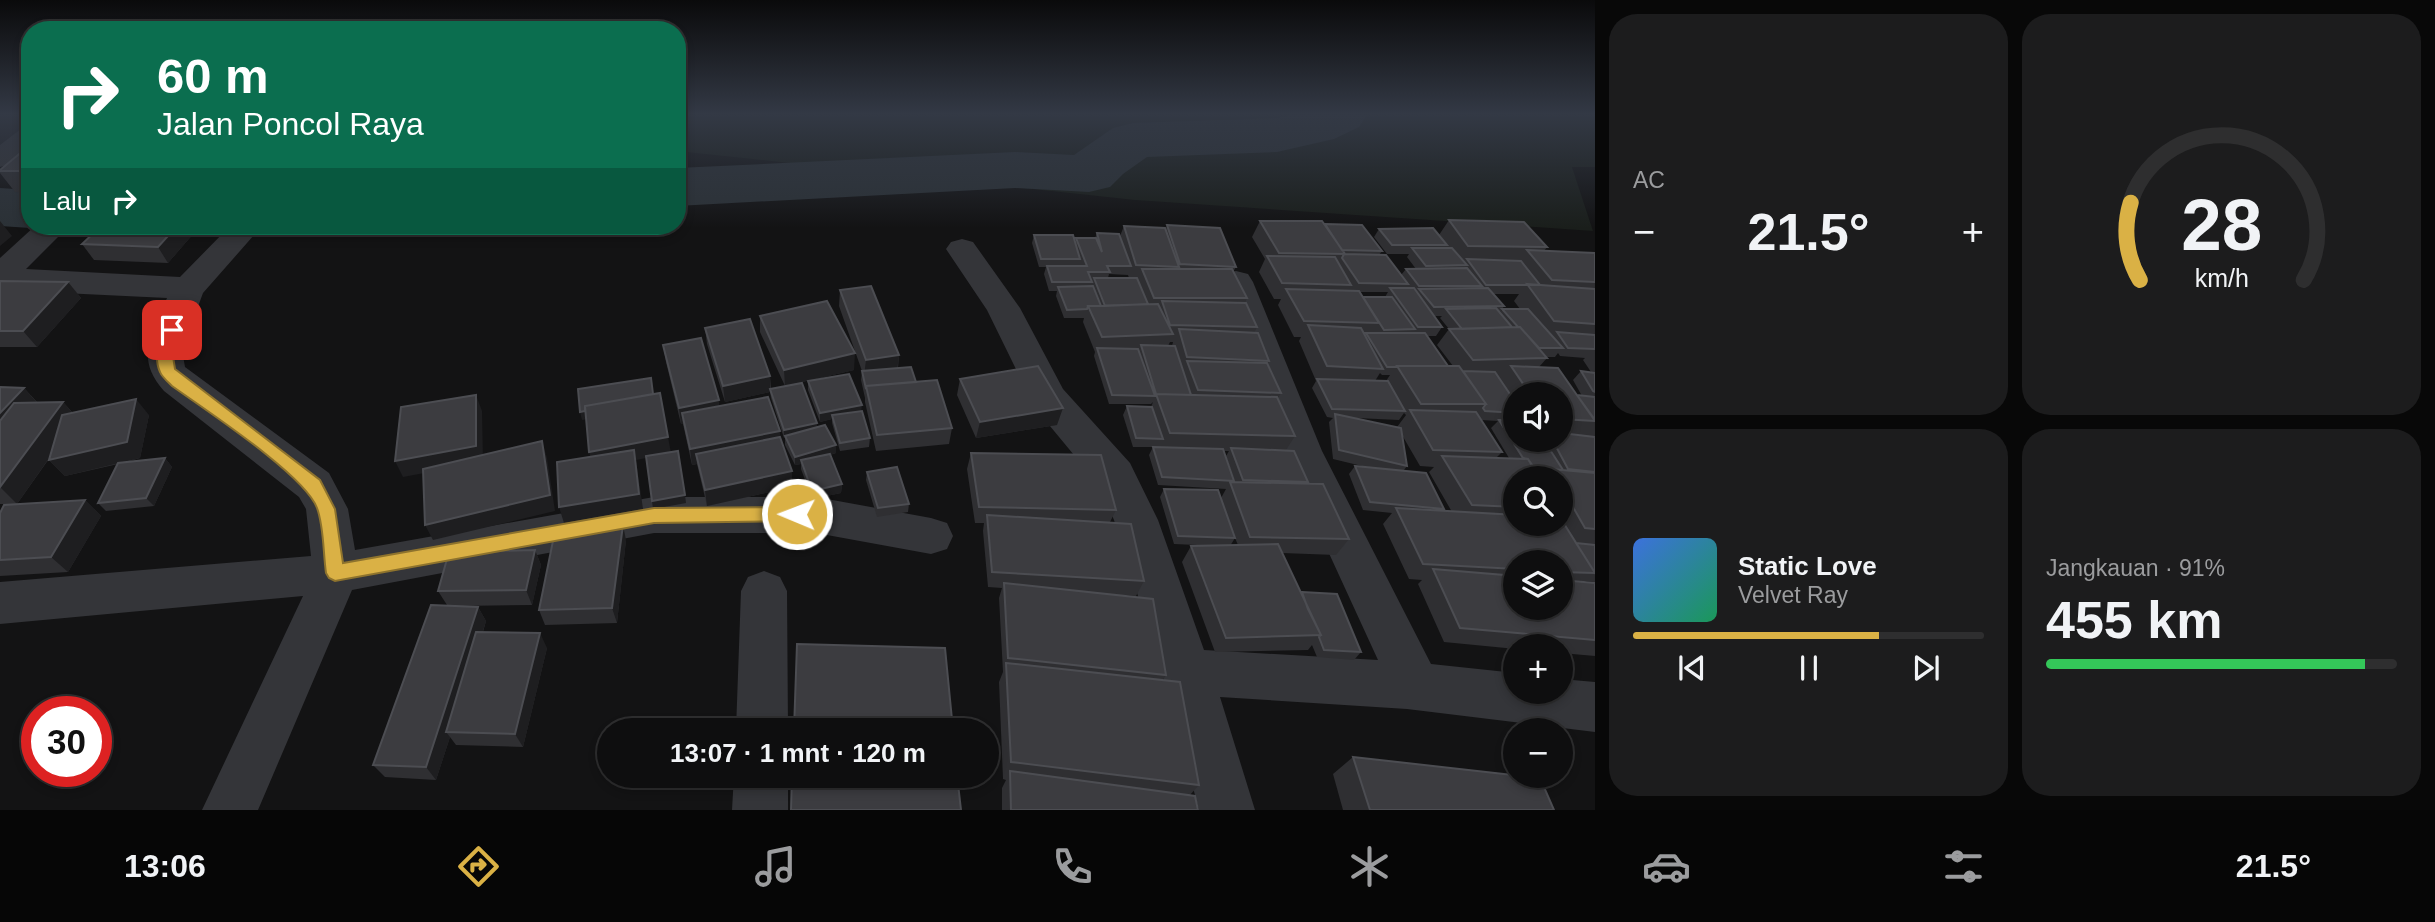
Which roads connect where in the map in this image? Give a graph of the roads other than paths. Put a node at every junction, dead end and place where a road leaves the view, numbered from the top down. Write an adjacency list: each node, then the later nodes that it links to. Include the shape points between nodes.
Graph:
1 (44, 235): 5 (street)
2 (238, 235): 6 (street)
3 (1223, 247): 12 (street, via 1301,451)
4 (962, 249): 11 (street, via 1003,308 1049,398 1115,475 1136,520)
5 (0, 277): 6 (street)
6 (188, 289): 8 (street, via 164,350 167,371 314,485 327,509)
7 (931, 537): 8 (street, via 816,514 654,515)
8 (335, 573): 10 (street); 16 (street)
9 (764, 591): 14 (street)
10 (0, 603)
11 (1187, 672): 12 (street); 18 (street)
12 (1416, 687): 13 (street)
13 (1595, 707)
14 (762, 718)
15 (761, 788): 17 (street)
16 (230, 810)
17 (760, 810)
18 (1227, 810)

